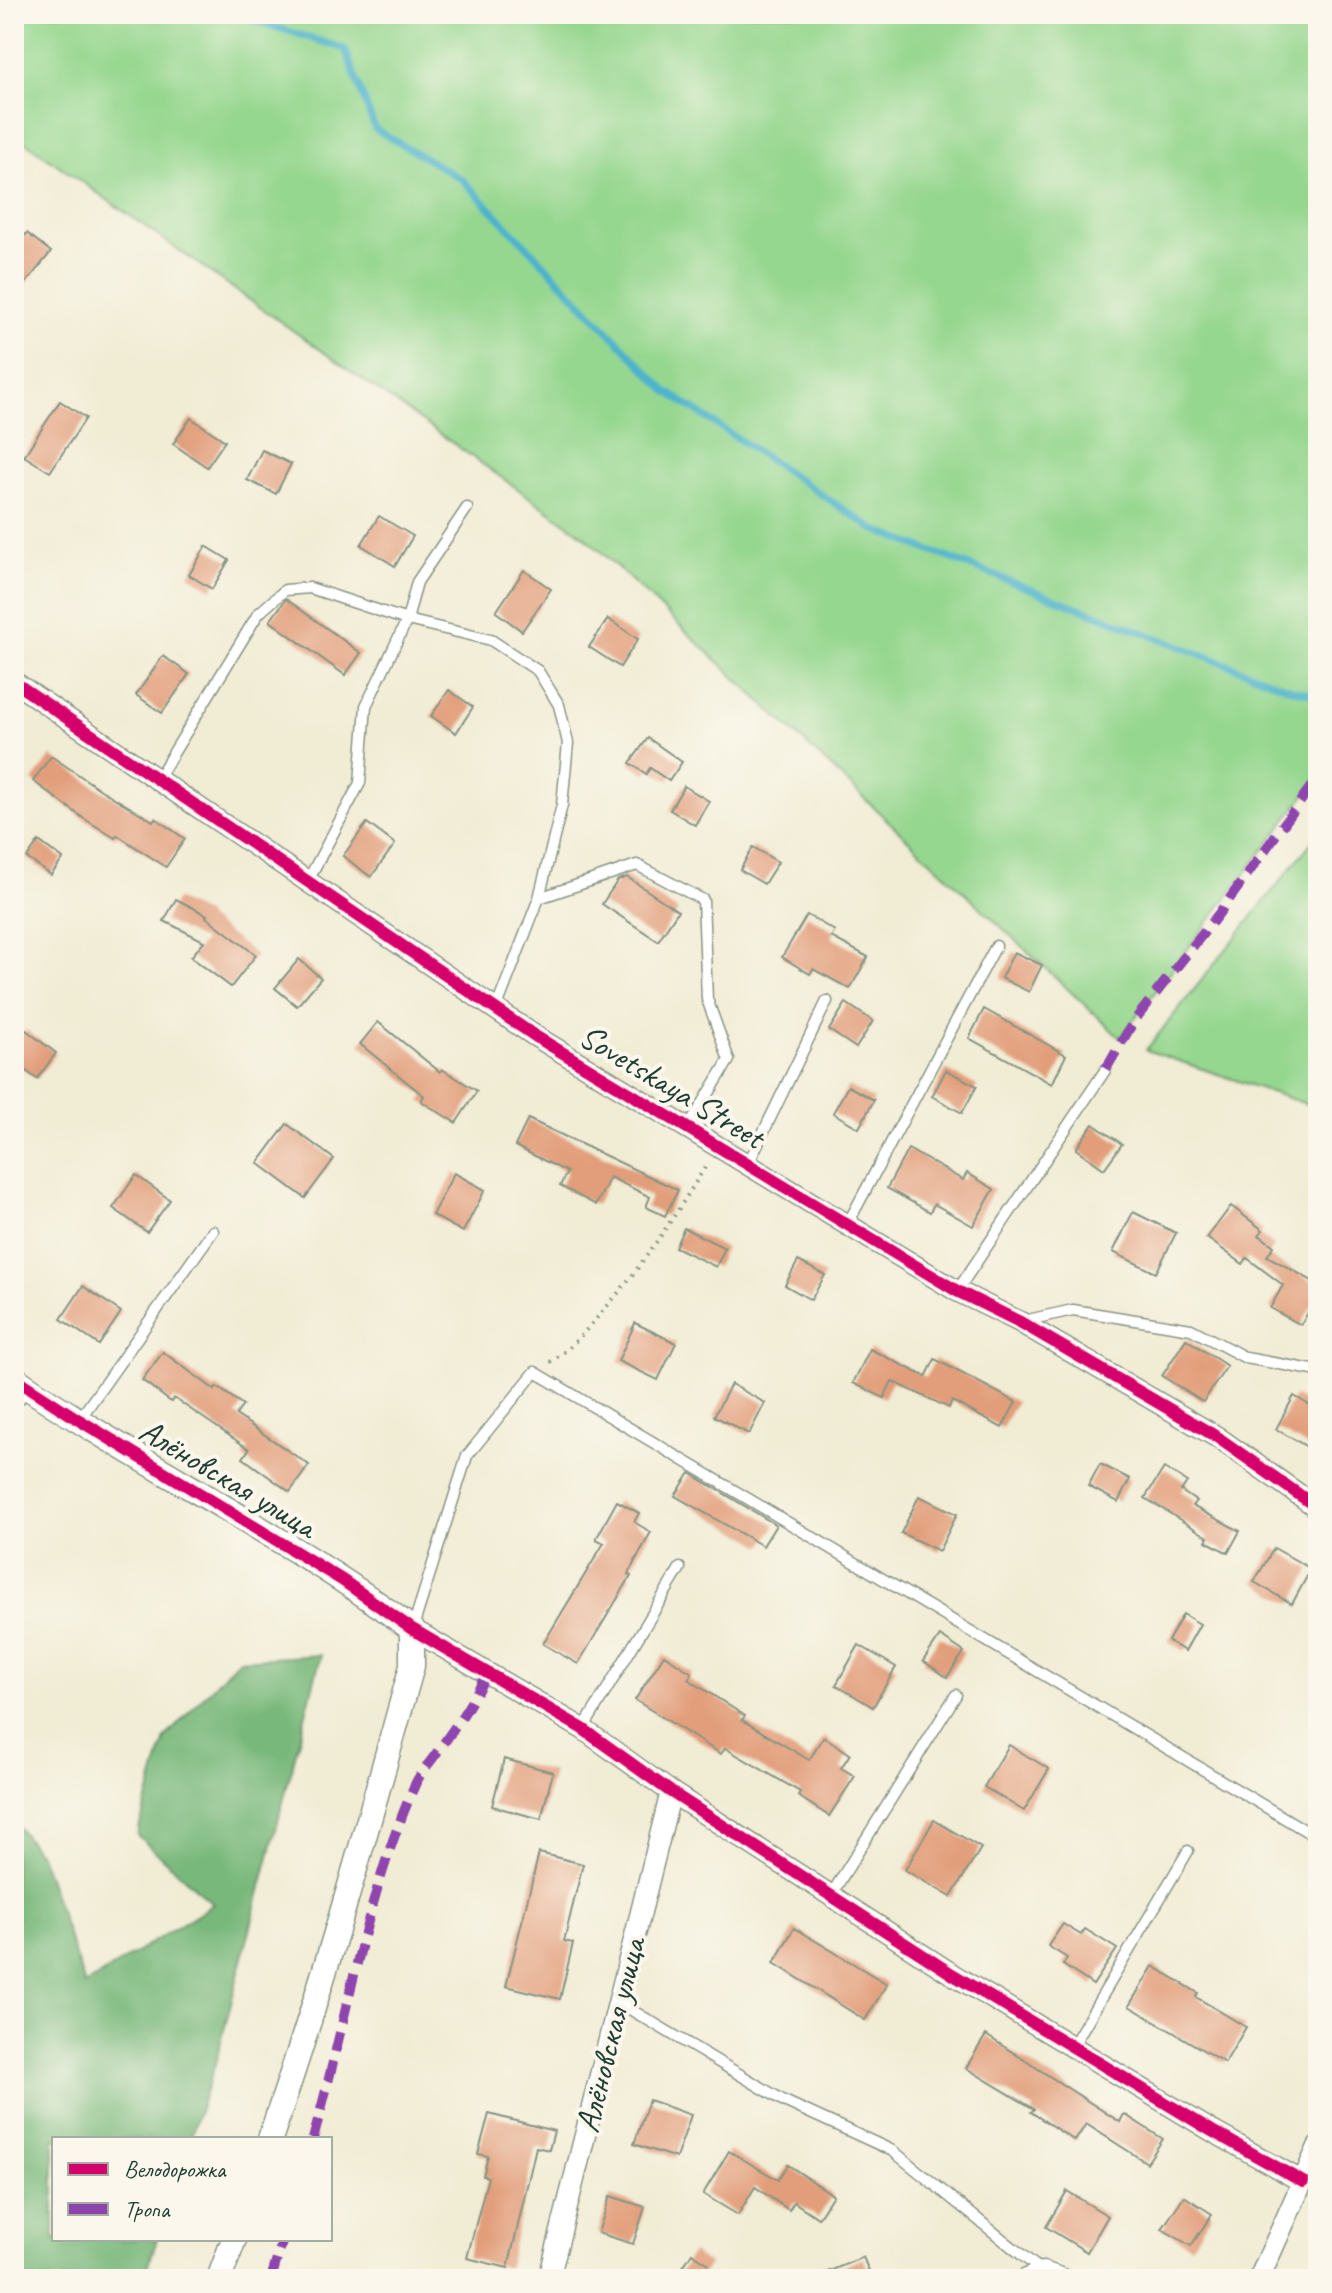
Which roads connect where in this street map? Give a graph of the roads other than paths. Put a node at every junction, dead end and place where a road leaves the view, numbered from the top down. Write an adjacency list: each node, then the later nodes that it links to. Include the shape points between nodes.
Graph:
1 (467, 508): 2 (lane, via 417,582)
2 (407, 620): 4 (lane, via 310,588 285,590 258,614); 5 (lane, via 366,706 360,783); 6 (lane, via 491,640 538,671 559,705 568,743 562,805)
3 (14, 682): 4 (street, Sovetskaya Street)
4 (157, 780): 5 (street, Sovetskaya Street)
5 (307, 882): 9 (street, Sovetskaya Street)
6 (539, 898): 9 (lane); 11 (lane, via 637,865 703,900 707,999 729,1060)
7 (996, 946): 13 (lane)
8 (827, 1001): 12 (lane)
9 (496, 1009): 11 (street, Sovetskaya Street)
10 (1106, 1069): 15 (lane)
11 (688, 1128): 12 (street, Sovetskaya Street)
12 (748, 1164): 13 (street, Sovetskaya Street)
13 (847, 1225): 15 (street, Sovetskaya Street)
14 (213, 1231): 19 (lane)
15 (957, 1291): 16 (street, Sovetskaya Street)
16 (1020, 1322): 17 (lane, via 1073,1310 1191,1329 1246,1358); 20 (street, Sovetskaya Street, via 1217,1437)
17 (1318, 1371)
18 (19, 1390): 19 (street, Алёновская улица)
19 (79, 1420): 22 (street, Алёновская улица, via 342,1580)
20 (1318, 1508)
21 (680, 1568): 24 (lane)
22 (412, 1629): 24 (street); 26 (lane, via 467,1456 535,1372); 31 (street, via 412,1666 344,1913)
23 (956, 1695): 28 (lane)
24 (583, 1729): 25 (street)
25 (671, 1792): 28 (street); 29 (street, Алёновская улица)
26 (1318, 1838)
27 (1188, 1851): 30 (lane)
28 (831, 1895): 30 (street)
29 (618, 2002): 35 (lane, via 784,2101 893,2151); 37 (street, Алёновская улица)
30 (1072, 2047): 33 (street)
31 (271, 2137)
32 (1318, 2147): 33 (street)
33 (1303, 2182): 38 (street)
34 (233, 2241): 36 (street)
35 (1044, 2277)
36 (219, 2279)
37 (549, 2279)
38 (1259, 2279)

